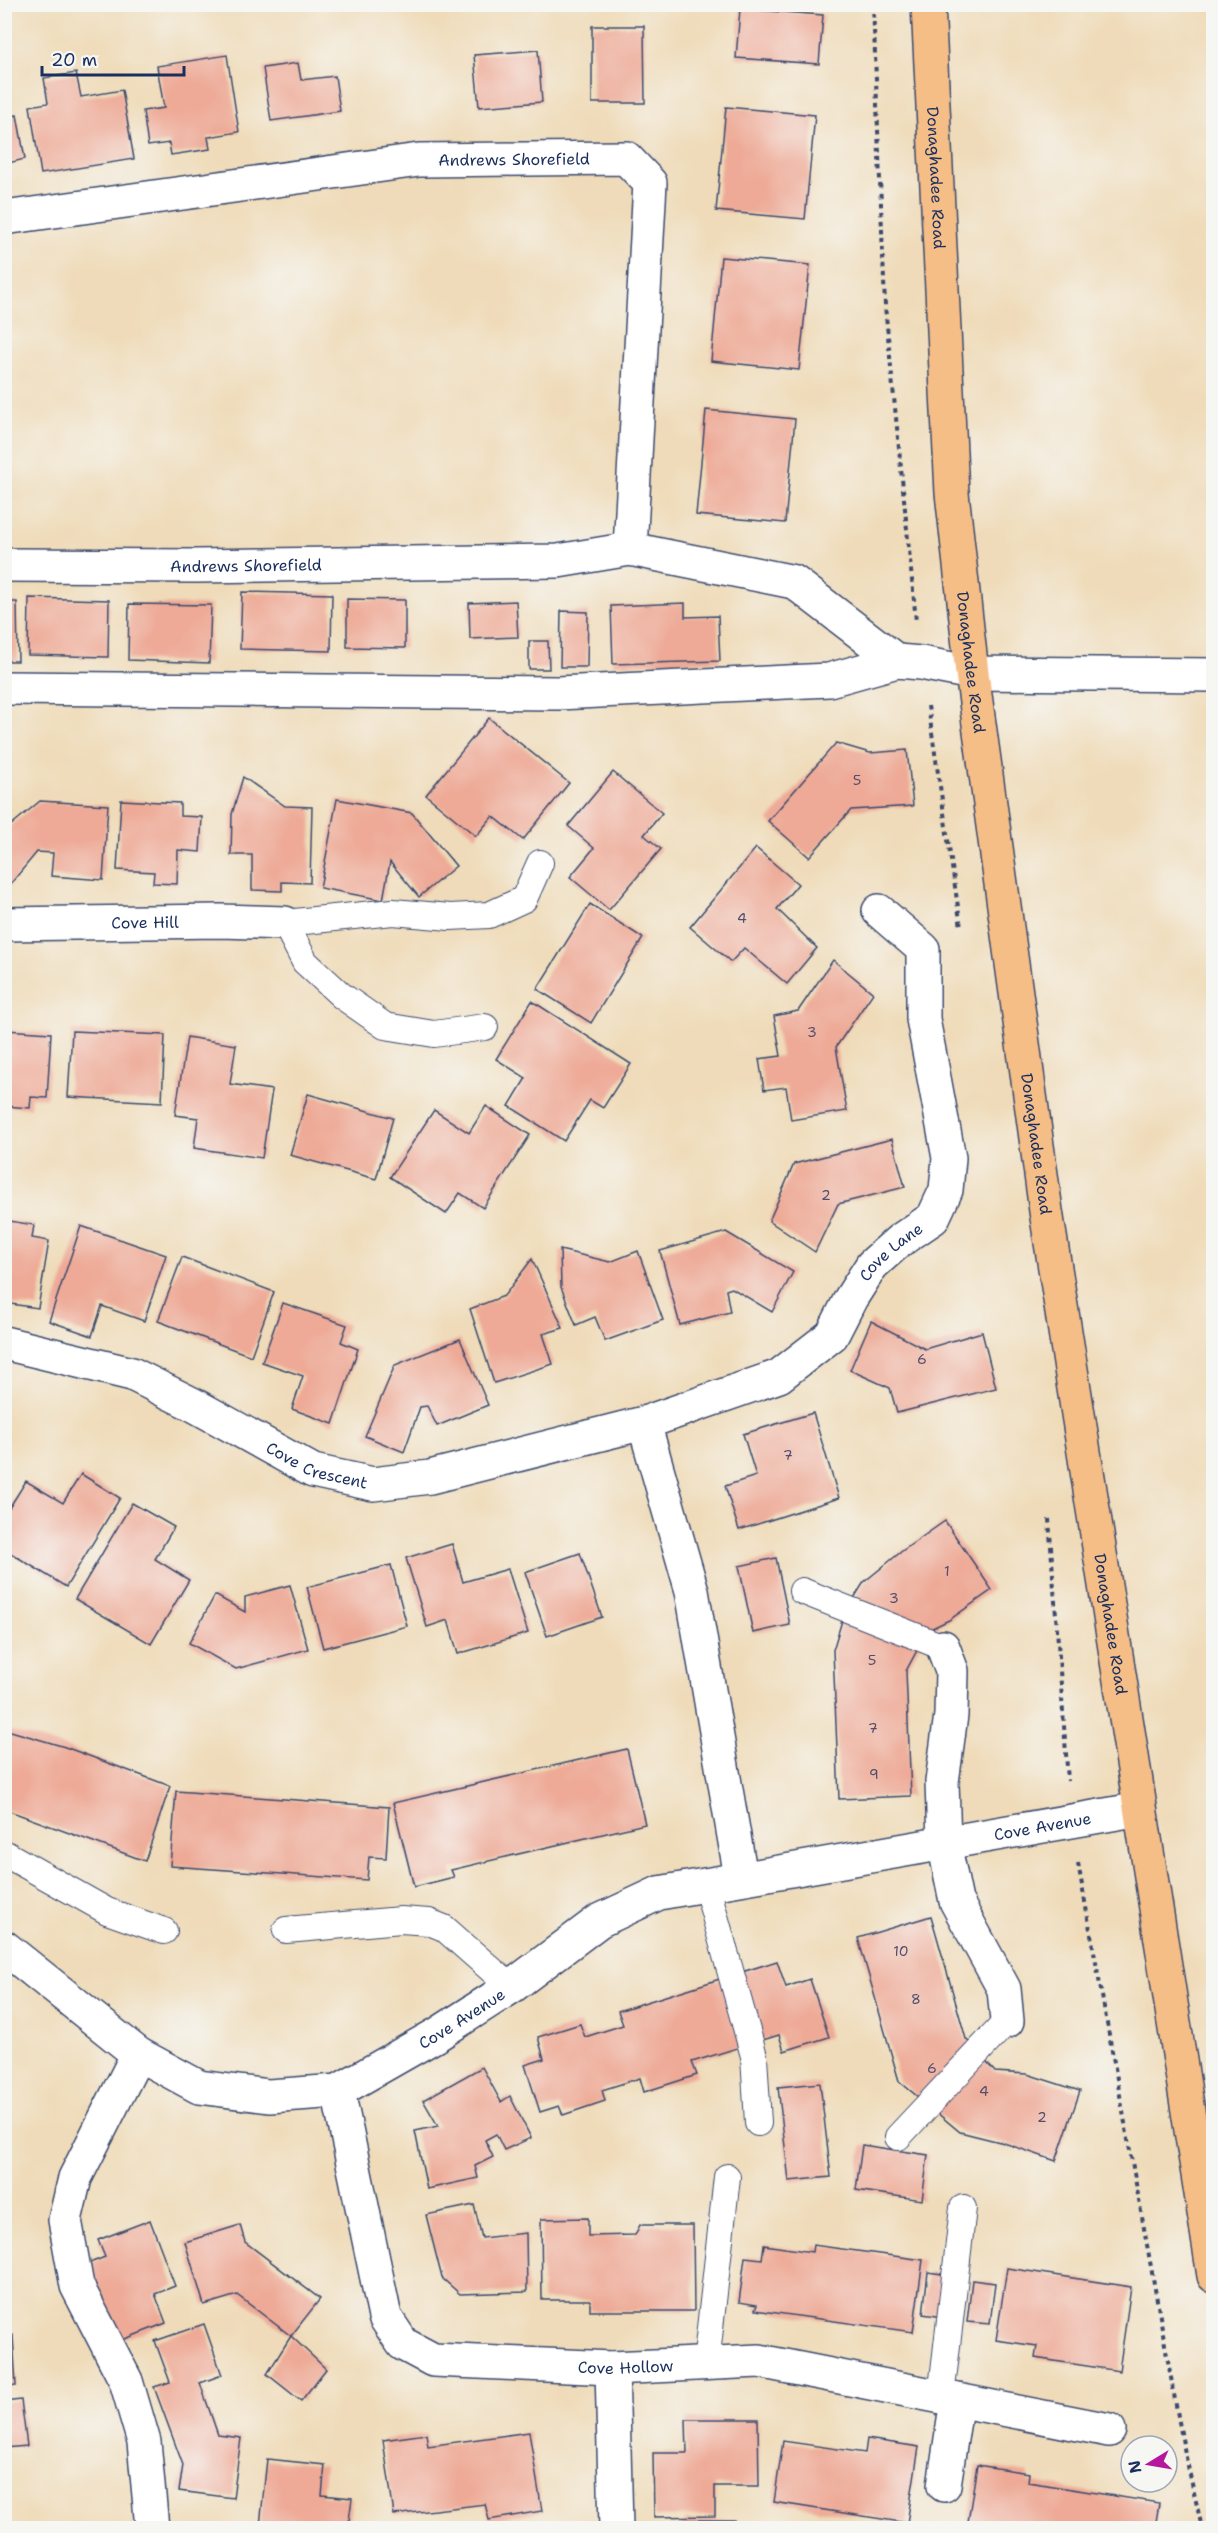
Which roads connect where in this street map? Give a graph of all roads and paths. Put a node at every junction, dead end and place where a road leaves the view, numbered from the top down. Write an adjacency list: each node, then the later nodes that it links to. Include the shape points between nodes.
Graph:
1 (873, 4): 6 (path, via 885,306)
2 (928, 4): 7 (main road, Donaghadee Road, via 952,493)
3 (4, 218): 4 (street, Andrews Shorefield, via 419,160 626,158 650,183)
4 (630, 549): 5 (street, Andrews Shorefield, via 558,561 197,566); 6 (street, Andrews Shorefield, via 794,582)
5 (4, 564)
6 (909, 662): 7 (street, Andrews Shorefield); 9 (street, via 829,680 558,693); 14 (path)
7 (972, 673): 8 (street, Andrews Shorefield); 21 (main road, Donaghadee Road, via 1046,1211)
8 (1214, 675)
9 (4, 688)
10 (540, 863): 12 (lane, via 524,899 489,915 450,917 393,912)
11 (879, 911): 17 (street, Cove Lane, via 923,949 923,1019 949,1158 946,1190 933,1218 872,1265 832,1335 824,1342 779,1376)
12 (285, 923): 13 (street, Cove Hill); 15 (lane, via 305,962 342,996 385,1026 434,1034)
13 (4, 924)
14 (962, 935)
15 (485, 1027)
16 (4, 1343): 17 (street, Cove Crescent, via 132,1374 314,1471 373,1484 430,1477)
17 (644, 1423): 25 (street, via 692,1591)
18 (1049, 1515): 22 (path)
19 (802, 1592): 20 (lane)
20 (943, 1647): 23 (street, via 952,1671 942,1782)
21 (1140, 1809): 22 (street, Cove Avenue); 38 (main road, Donaghadee Road)
22 (1071, 1821): 23 (street, Cove Avenue); 46 (path, via 1183,2444)
23 (944, 1843): 25 (street, Cove Avenue); 31 (street, via 956,1901 1004,1989)
24 (4, 1853): 27 (lane, via 107,1911)
25 (741, 1877): 26 (street, Cove Avenue)
26 (706, 1884): 30 (street, Cove Avenue, via 659,1893 599,1921); 34 (lane, via 754,2056)
27 (164, 1930)
28 (286, 1930): 30 (lane, via 401,1920 429,1922 444,1928)
29 (4, 1947): 32 (street, Cove Avenue)
30 (511, 1988): 33 (street, Cove Avenue)
31 (1007, 2021): 35 (lane)
32 (138, 2054): 33 (street, Cove Avenue, via 199,2087 269,2097); 44 (street, via 75,2178 64,2220 77,2286 126,2380 144,2442)
33 (338, 2091): 40 (street, Cove Hollow, via 385,2317 403,2344 433,2360)
34 (758, 2123)
35 (898, 2137)
36 (727, 2176): 39 (lane)
37 (963, 2208): 41 (lane)
38 (1214, 2276)
39 (706, 2364): 40 (street, Cove Hollow); 41 (street, Cove Hollow, via 759,2361)
40 (612, 2368): 45 (street)
41 (949, 2398): 42 (street, Cove Hollow); 43 (street)
42 (1109, 2430)
43 (944, 2486)
44 (152, 2529)
45 (616, 2529)
46 (1202, 2529)

